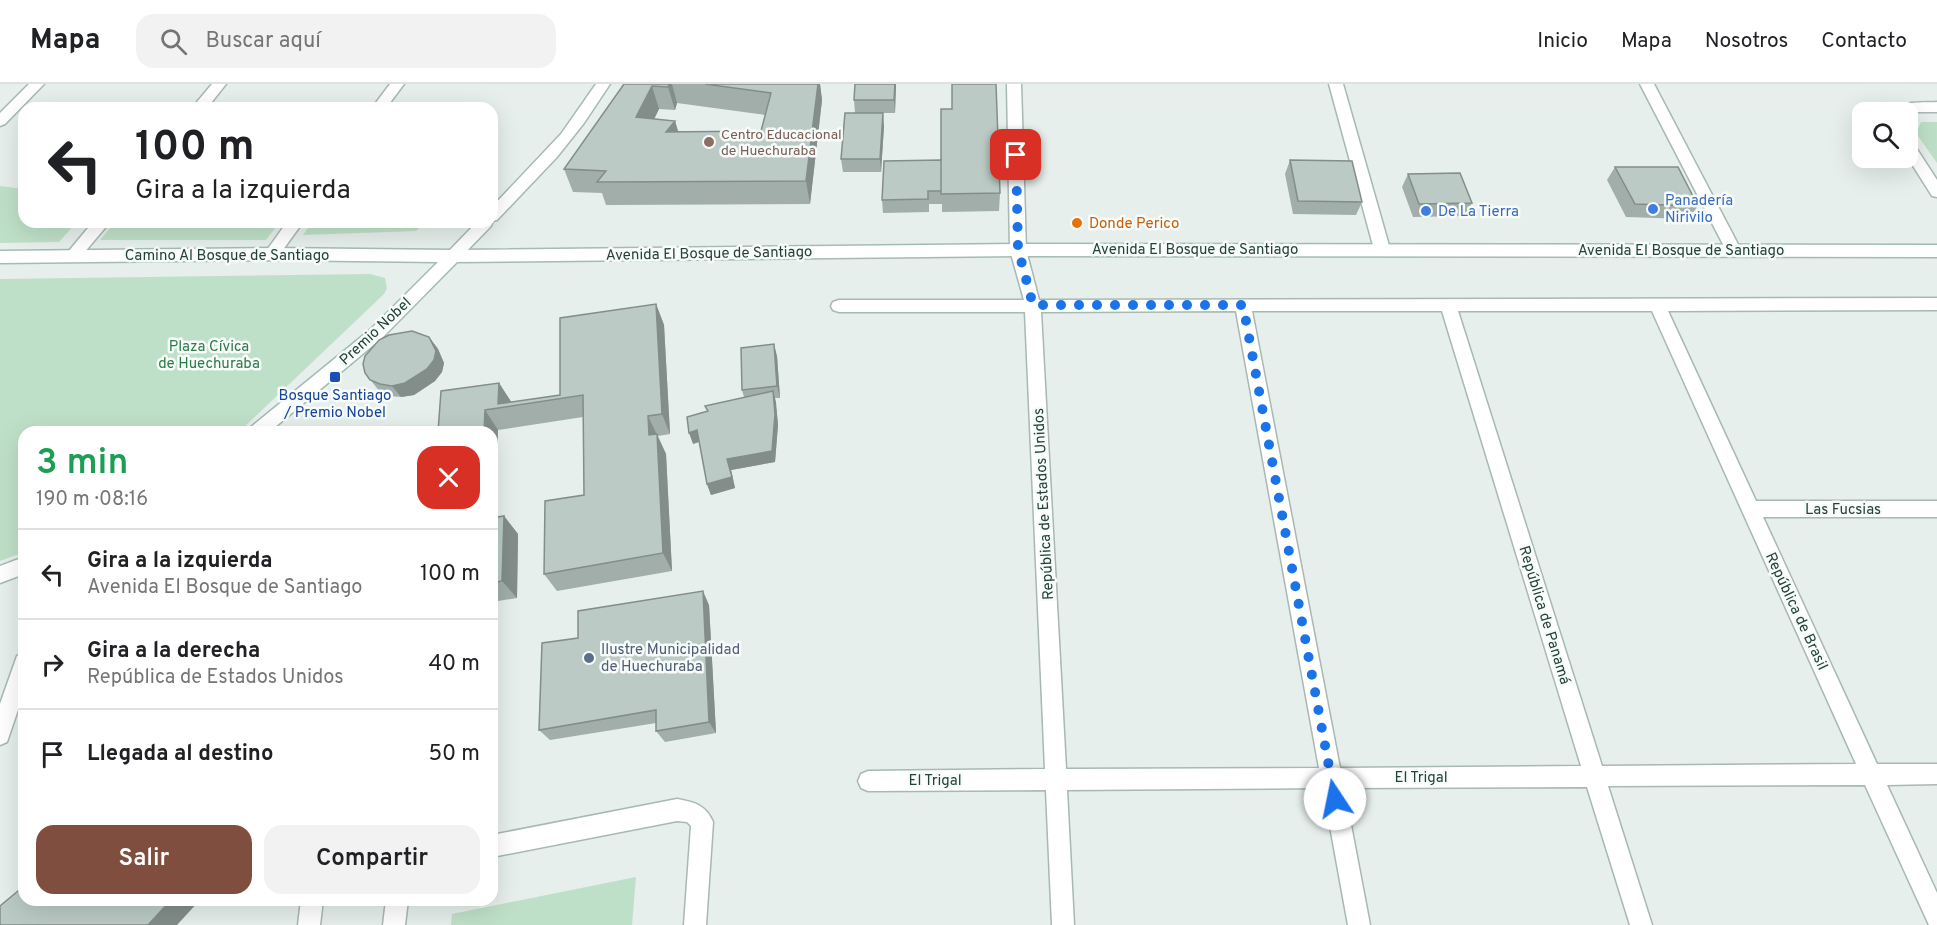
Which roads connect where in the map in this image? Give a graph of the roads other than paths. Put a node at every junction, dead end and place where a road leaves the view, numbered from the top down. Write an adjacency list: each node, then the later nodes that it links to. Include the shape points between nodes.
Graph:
1 (37, 84): 8 (street)
2 (219, 84): 9 (street)
3 (397, 84): 10 (street)
4 (603, 84): 17 (street, via 566,137)
5 (1014, 84): 21 (street, República de Estados Unidos)
6 (1336, 84): 22 (street)
7 (1647, 84): 23 (street)
8 (19, 102)
9 (204, 102)
10 (384, 102)
11 (18, 103): 14 (street)
12 (1937, 107): 13 (street)
13 (1918, 108)
14 (0, 121)
15 (1918, 162): 16 (street)
16 (1937, 192)
17 (498, 210)
18 (97, 228): 26 (street)
19 (291, 228): 25 (street)
20 (480, 228): 27 (street, Premio Nobel)
21 (1018, 249): 22 (street, Avenida El Bosque de Santiago); 27 (street, Avenida El Bosque de Santiago); 30 (street, República de Estados Unidos)
22 (1382, 249): 23 (street, Avenida El Bosque de Santiago)
23 (1733, 250): 24 (street, Avenida El Bosque de Santiago)
24 (1937, 250)
25 (272, 254): 26 (street, Camino Al Bosque de Santiago); 27 (street, Camino Al Bosque de Santiago)
26 (73, 256): 28 (street, Camino Al Bosque de Santiago)
27 (453, 256): 35 (street, Premio Nobel, via 377,333)
28 (0, 257)
29 (1937, 304): 33 (street)
30 (1033, 305): 31 (street); 34 (street); 46 (street, República de Estados Unidos)
31 (1243, 305): 32 (street); 45 (street)
32 (1448, 305): 33 (street); 44 (street, República de Panamá)
33 (1657, 305): 36 (street, República de Brasil)
34 (839, 306)
35 (265, 426)
36 (1749, 509): 37 (street, Las Fucsias); 42 (street, República de Brasil)
37 (1937, 509)
38 (18, 568): 39 (street)
39 (0, 575)
40 (18, 680): 41 (street)
41 (0, 735)
42 (1873, 774): 43 (street, El Trigal); 44 (street, El Trigal); 51 (street, República de Brasil)
43 (1937, 774)
44 (1595, 776): 45 (street, El Trigal); 57 (street, República de Panamá)
45 (1331, 777): 46 (street, El Trigal); 56 (street)
46 (1056, 779): 47 (street, El Trigal); 55 (street, República de Estados Unidos)
47 (868, 781)
48 (498, 845): 54 (street, via 677,810 692,812 702,822)
49 (311, 906): 52 (street)
50 (396, 906): 53 (street)
51 (1937, 918)
52 (309, 925)
53 (394, 925)
54 (695, 925)
55 (1064, 925)
56 (1359, 925)
57 (1641, 925)

